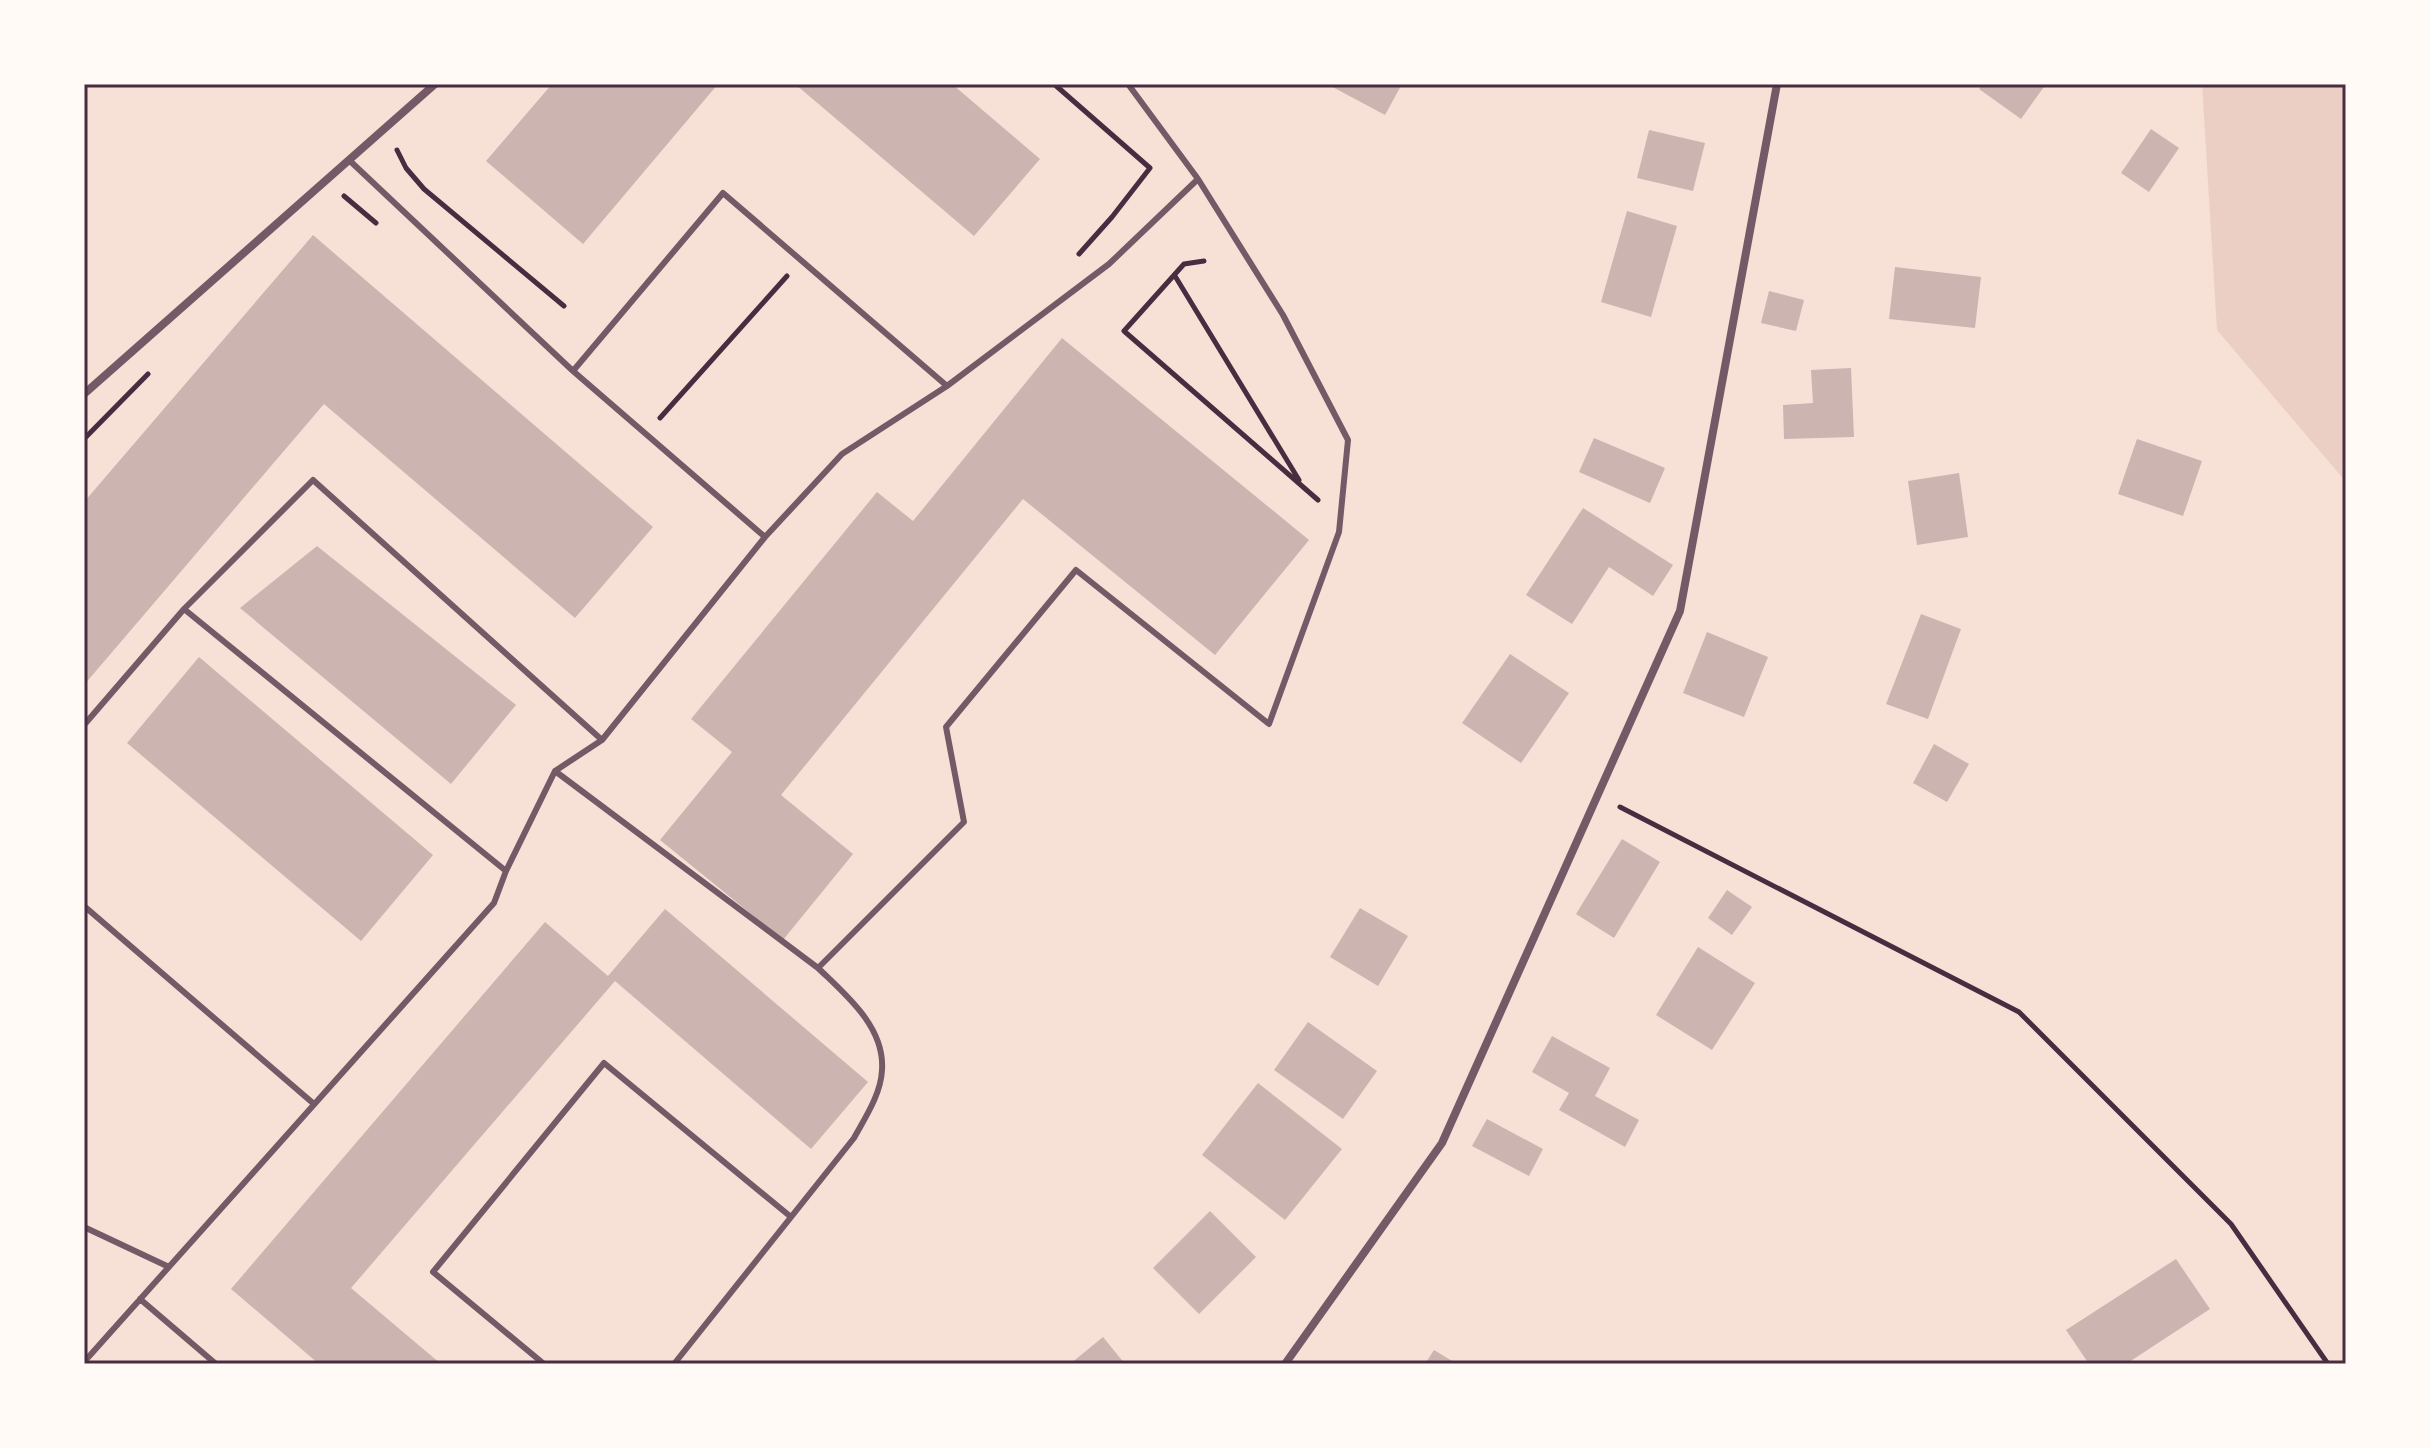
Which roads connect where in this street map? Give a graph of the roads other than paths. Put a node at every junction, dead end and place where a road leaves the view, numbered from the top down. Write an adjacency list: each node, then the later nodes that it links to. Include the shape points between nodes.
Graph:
1 (435, 84): 4 (street)
2 (1128, 84): 5 (lane)
3 (1777, 84): 26 (street, via 1680,611 1442,1143)
4 (349, 160): 6 (lane); 8 (street)
5 (1198, 179): 7 (lane, via 1109,264); 16 (lane, via 1283,315 1348,440 1339,532 1269,724 1076,570 946,727 964,822)
6 (573, 371): 7 (lane, via 723,193); 9 (lane)
7 (947, 386): 9 (lane, via 842,454)
8 (84, 394)
9 (765, 537): 12 (lane)
10 (184, 609): 11 (lane); 12 (lane, via 313,480); 14 (lane)
11 (84, 725)
12 (602, 740): 13 (lane)
13 (555, 771): 14 (lane); 16 (lane)
14 (506, 871): 17 (lane, via 494,903)
15 (84, 906): 17 (lane)
16 (818, 968): 18 (lane, via 857,1006 877,1039 882,1070 872,1106 854,1138)
17 (314, 1104): 20 (lane)
18 (791, 1217): 24 (lane, via 604,1063 433,1272); 25 (lane)
19 (84, 1227): 20 (lane)
20 (169, 1267): 21 (lane)
21 (140, 1299): 22 (lane); 23 (lane)
22 (84, 1362)
23 (216, 1364)
24 (544, 1364)
25 (674, 1364)
26 (1285, 1364)

